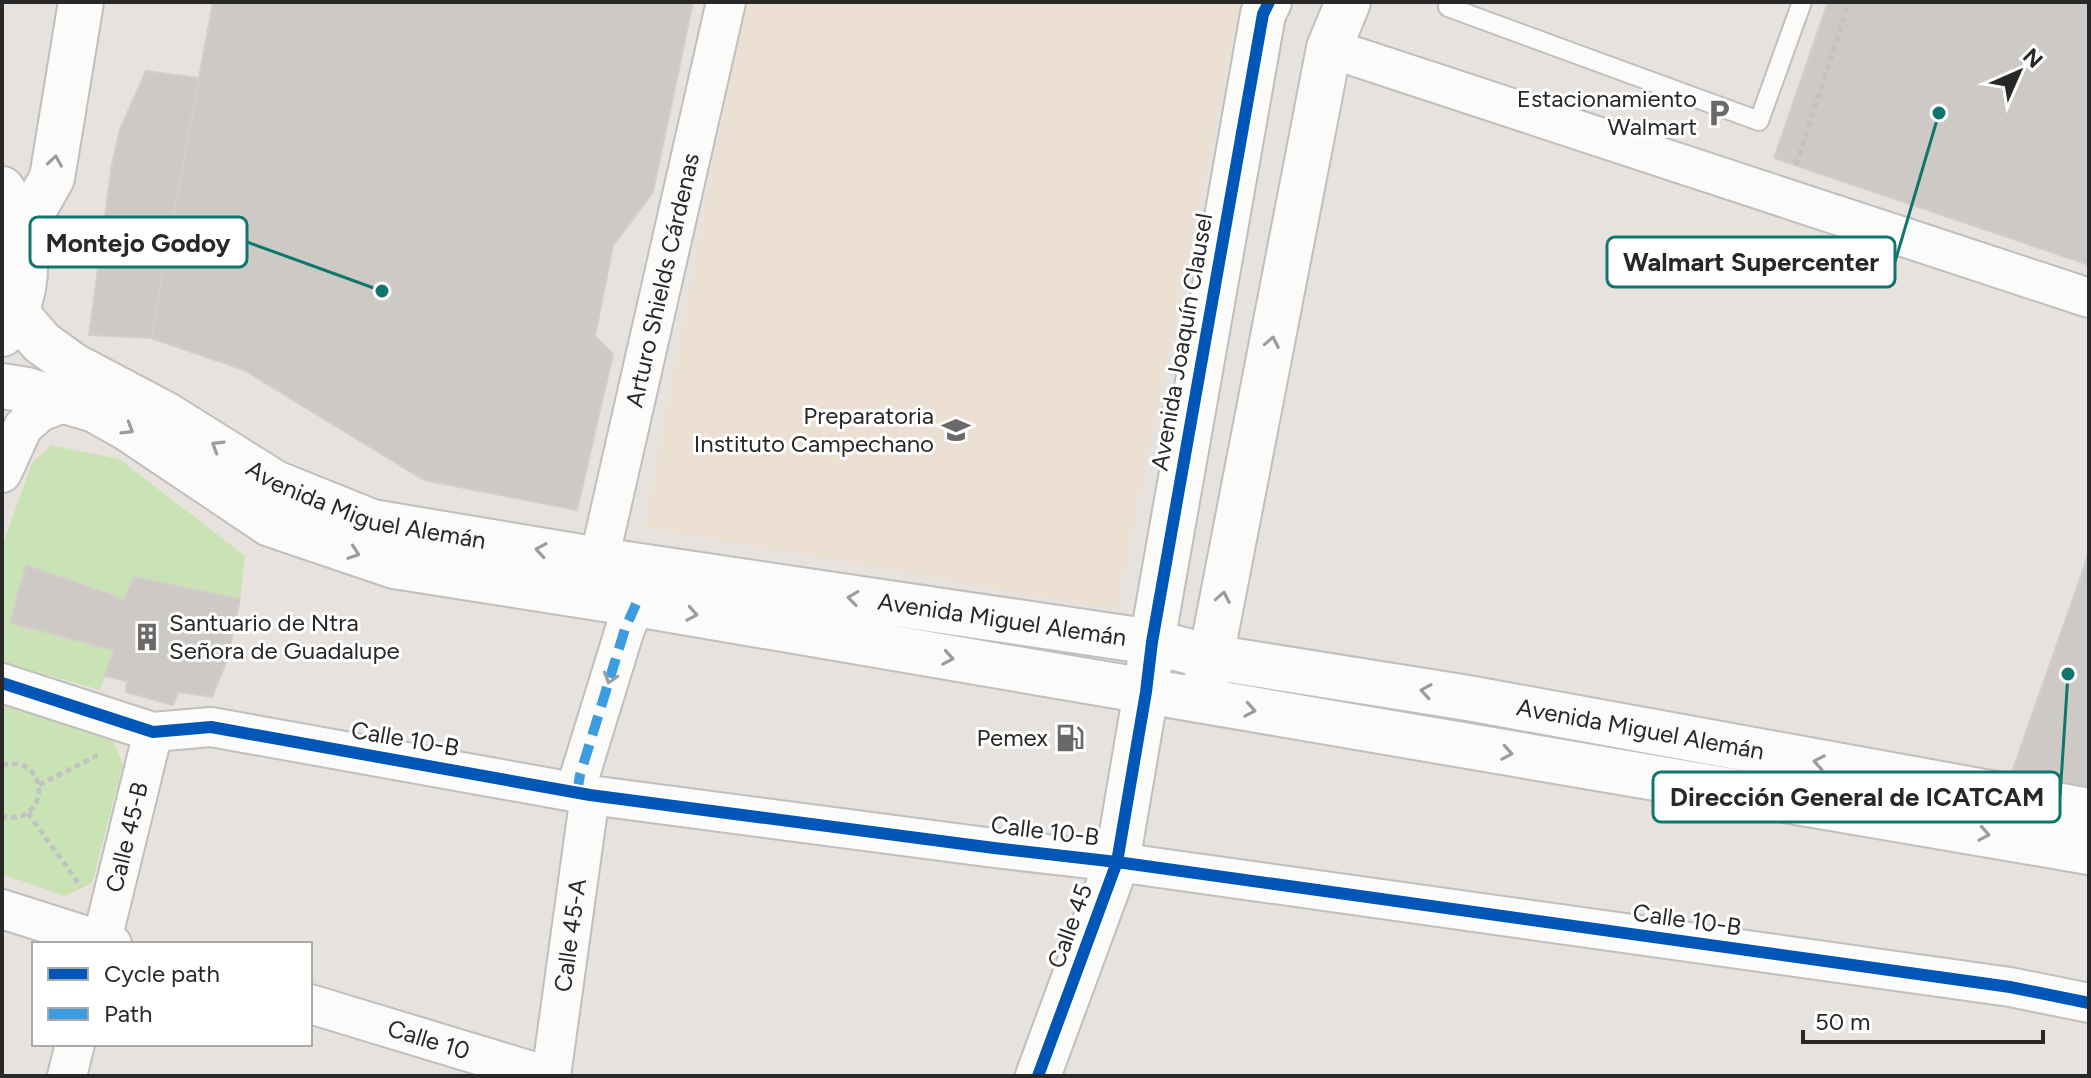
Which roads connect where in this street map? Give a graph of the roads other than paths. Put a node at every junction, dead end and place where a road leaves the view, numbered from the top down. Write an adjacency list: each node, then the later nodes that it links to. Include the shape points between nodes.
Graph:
1 (81, 2): 9 (main road, one-way to 1, via 52,178)
2 (726, 2): 15 (street, Arturo Shields Cárdenas)
3 (1269, 2): 16 (main road, Avenida Joaquín Clausel)
4 (1348, 2): 7 (main road)
5 (1450, 2): 6 (lane, via 1448,7 1759,121)
6 (1802, 2)
7 (1329, 48): 10 (street); 17 (main road, one-way to 7)
8 (2, 189): 9 (main road)
9 (22, 231): 11 (main road, via 26,272)
10 (2089, 298)
11 (9, 323): 15 (main road, Avenida Miguel Alemán, one-way to 11, via 372,522 275,483)
12 (2, 386): 13 (main road, Avenida Miguel Alemán)
13 (66, 402): 14 (street, via 40,412 23,427); 15 (main road, Avenida Miguel Alemán, one-way to 15, via 95,410 127,428 270,524 394,566)
14 (2, 473)
15 (611, 587): 16 (main road, Avenida Miguel Alemán, one-way to 15); 19 (main road, Avenida Miguel Alemán, one-way to 19); 22 (street, Arturo Shields Cárdenas, one-way to 22, via 625,629 580,775)
16 (1152, 642): 17 (main road, Avenida Miguel Alemán); 19 (main road, Avenida Joaquín Clausel)
17 (1211, 657): 20 (main road); 23 (main road, Avenida Miguel Alemán, one-way to 17, via 1468,698)
18 (2, 683): 21 (street, Calle 10-B)
19 (1146, 692): 20 (main road, Avenida Miguel Alemán); 25 (main road, Calle 45)
20 (1203, 701): 24 (main road, Avenida Miguel Alemán, one-way to 24)
21 (153, 732): 22 (street, Calle 10-B, via 211,727); 28 (street, Calle 45-B)
22 (584, 794): 25 (street, Calle 10-B); 33 (street, Calle 45-A)
23 (2089, 811)
24 (2089, 852)
25 (1117, 862): 29 (street, Calle 10-B, via 2010,987); 34 (main road, Calle 45)
26 (2, 909): 27 (street)
27 (102, 942)
28 (105, 942)
29 (2089, 1003)
30 (312, 1005): 33 (street, Calle 10)
31 (74, 1046): 32 (street)
32 (67, 1076)
33 (550, 1076)
34 (1038, 1076)

